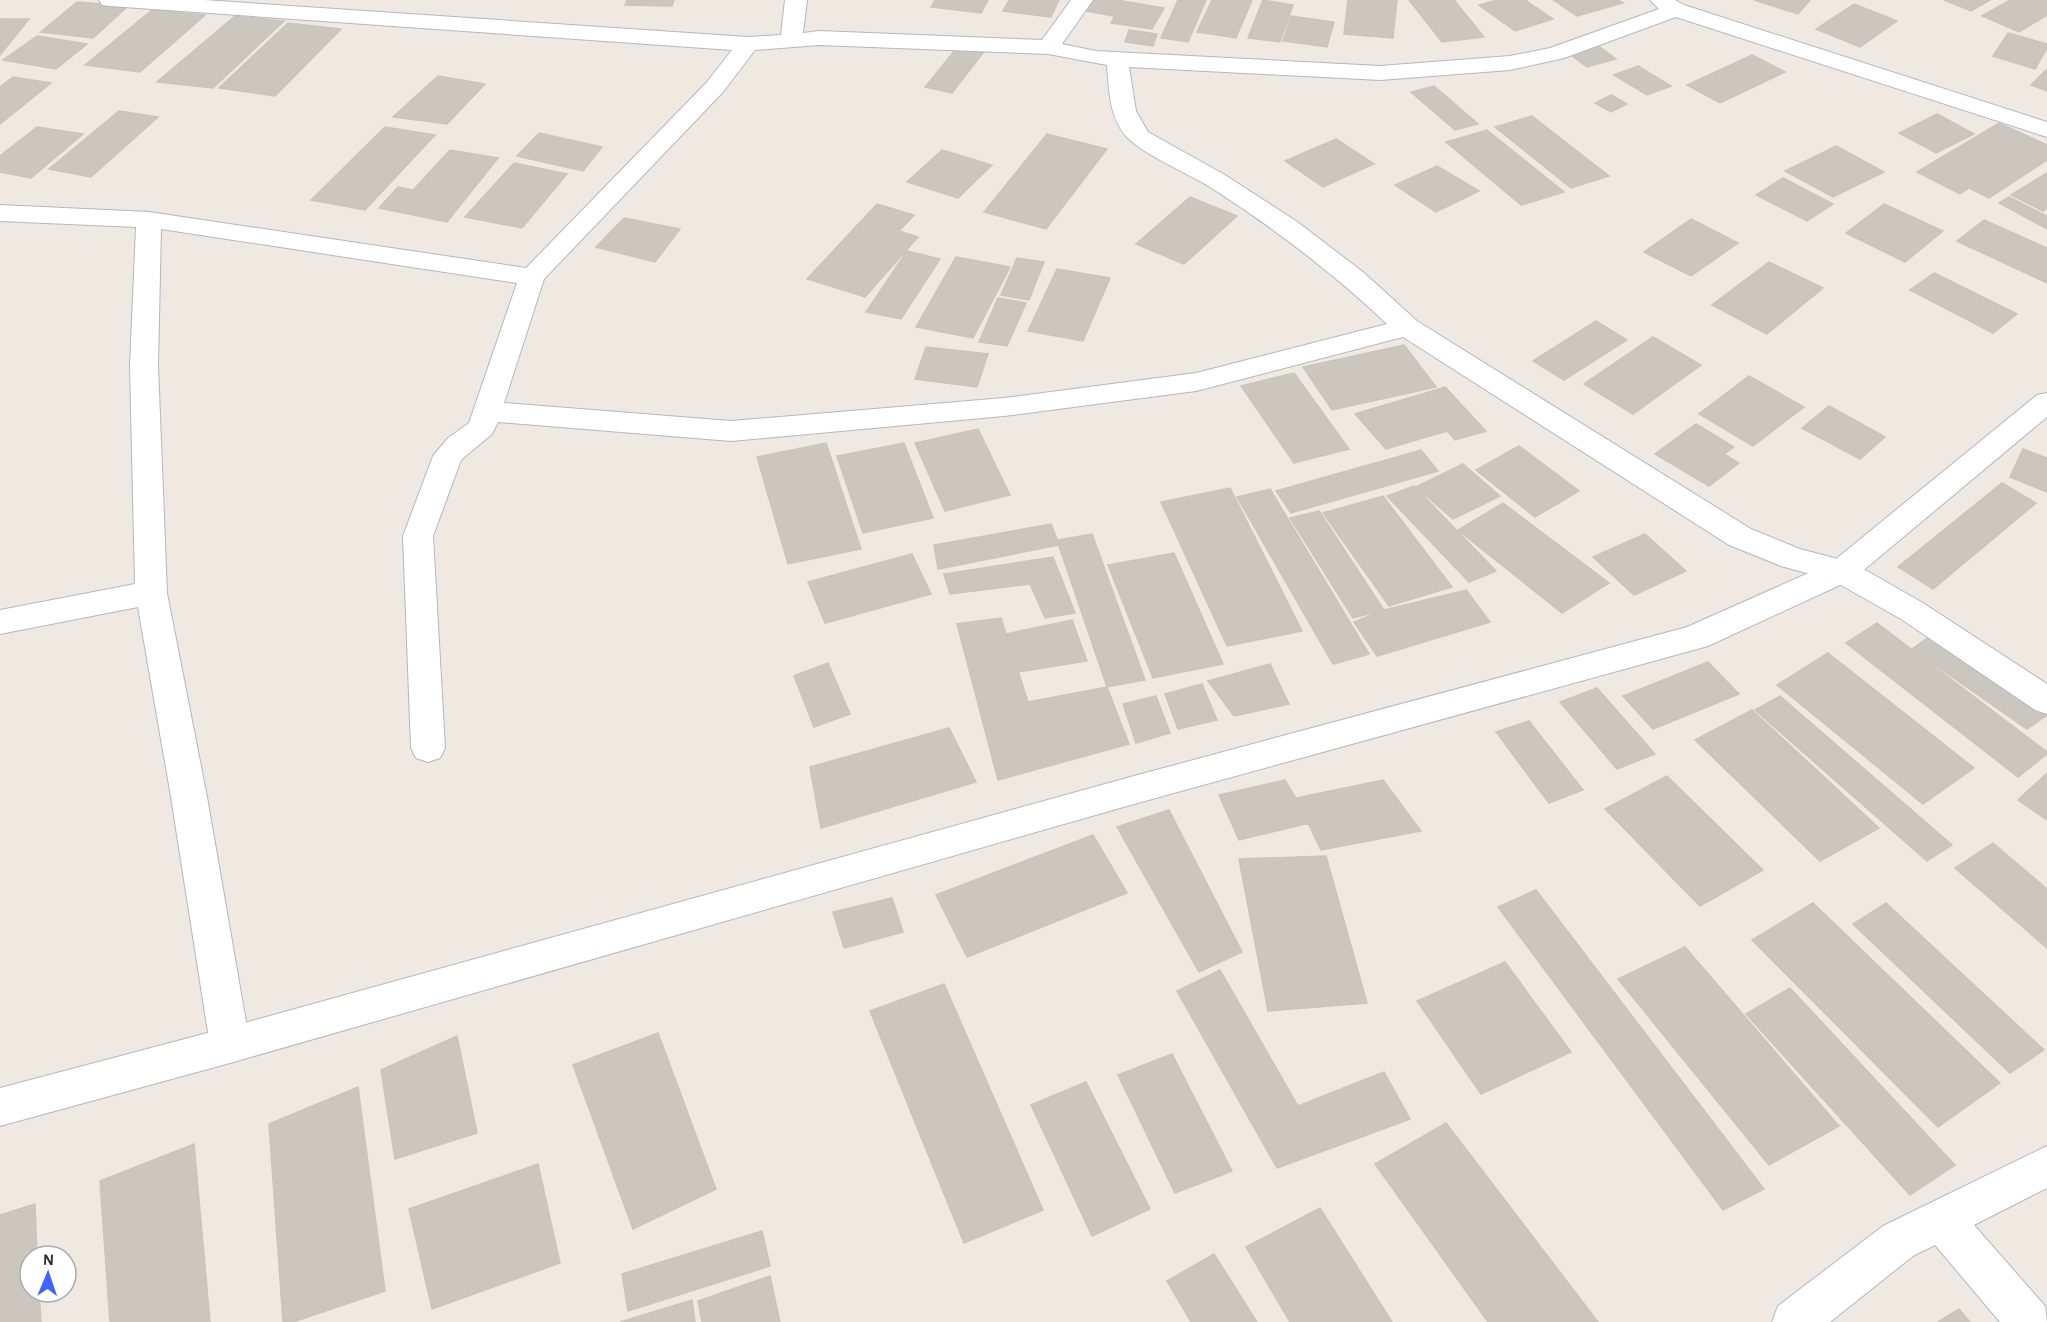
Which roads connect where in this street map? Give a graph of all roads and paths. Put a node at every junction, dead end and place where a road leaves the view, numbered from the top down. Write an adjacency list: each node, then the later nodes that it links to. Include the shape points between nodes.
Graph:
1 (110, 0): 6 (street)
2 (432, 0): 6 (street)
3 (796, 0): 7 (street)
4 (1082, 0): 9 (street)
5 (1669, 5): 10 (street, via 1556,53 1510,63 1380,73); 11 (street)
6 (412, 20): 8 (street)
7 (791, 40): 8 (street); 9 (street)
8 (748, 44): 14 (street, via 715,87)
9 (1048, 47): 10 (street)
10 (1117, 59): 15 (street, via 1130,128 1287,226 1354,278)
11 (2047, 130)
12 (0, 213): 13 (street)
13 (149, 220): 14 (street); 19 (street, via 144,365)
14 (532, 277): 17 (street)
15 (1407, 327): 17 (street, via 1196,382 1004,407 731,430); 18 (street, via 1740,537 1792,558)
16 (2047, 402): 18 (street)
17 (486, 411): 22 (street, via 482,427 448,456 418,536)
18 (1842, 571): 21 (street, via 1912,611); 23 (street, via 1696,638 1122,793)
19 (151, 593): 20 (street); 23 (street)
20 (0, 622)
21 (2047, 701)
22 (428, 748)
23 (230, 1045): 24 (street)
24 (0, 1107)
25 (2047, 1166): 26 (street)
26 (1941, 1219): 27 (street, via 1898,1241); 28 (street)
27 (1794, 1322)
28 (2029, 1322)

